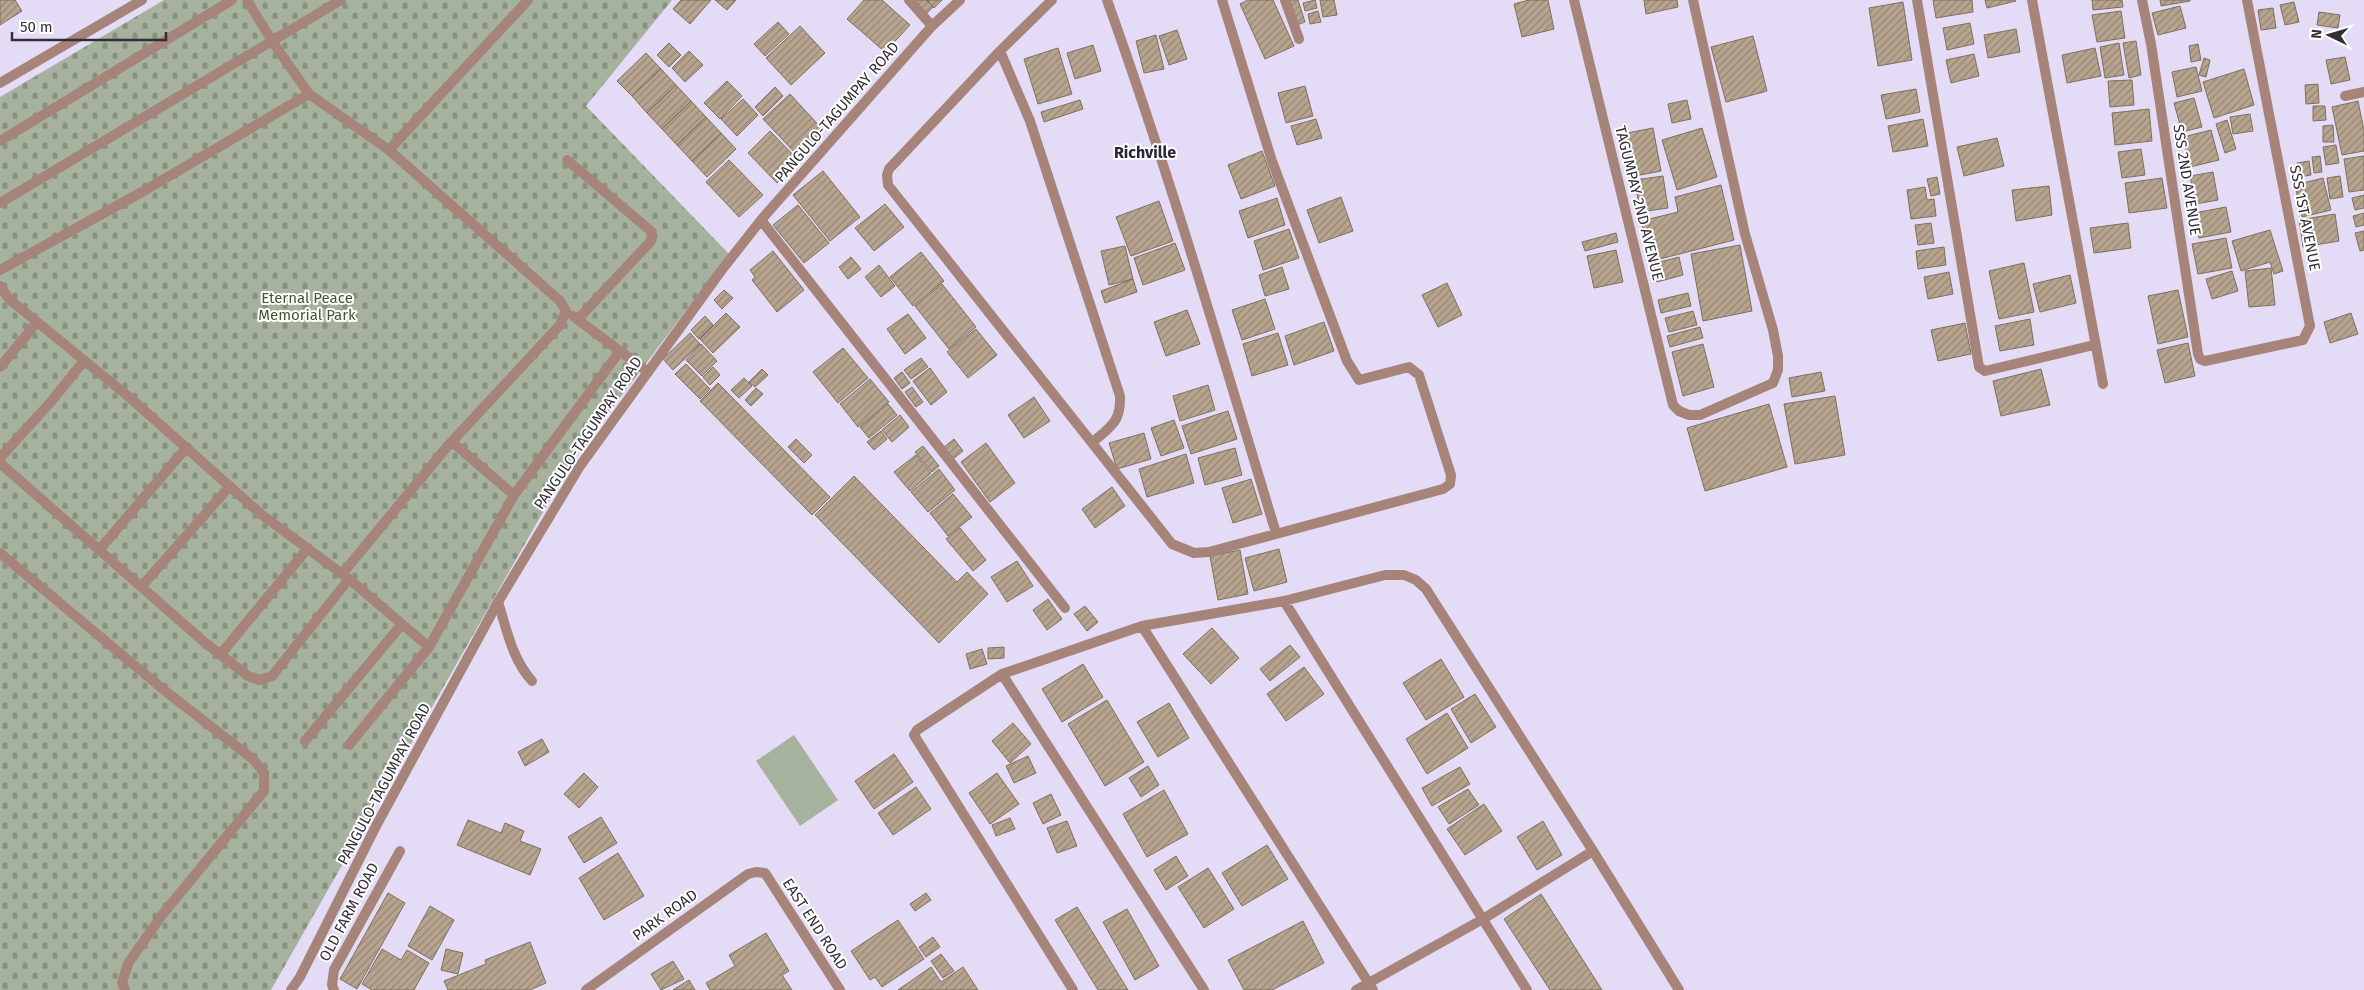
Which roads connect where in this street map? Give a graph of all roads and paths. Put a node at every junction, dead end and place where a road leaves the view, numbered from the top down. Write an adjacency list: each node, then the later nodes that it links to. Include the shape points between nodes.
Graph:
1 (142, 0): 22 (street)
2 (232, 0): 26 (street)
3 (247, 0): 20 (street)
4 (341, 0): 20 (street)
5 (528, 0): 27 (street)
6 (909, 0): 18 (street)
7 (960, 0): 18 (street, PANGULO-TAGUMPAY ROAD)
8 (1052, 0): 21 (street)
9 (1107, 0): 50 (street, via 1210,315)
10 (1222, 0): 50 (street, via 1272,161 1346,361 1358,380 1409,367 1419,375 1451,475 1450,484 1444,489)
11 (1285, 0): 19 (street)
12 (1574, 0): 13 (street, TAGUMPAY 2ND AVENUE, via 1673,404 1679,411 1700,415 1773,384 1778,356 1745,234)
13 (1693, 0)
14 (1917, 0): 36 (street, via 1980,367 1985,371)
15 (2032, 0): 36 (street)
16 (2142, 0): 39 (street, SSS 2ND AVENUE, via 2198,354)
17 (2247, 0): 39 (street, SSS 1ST AVENUE, via 2310,326 2303,340)
18 (932, 26): 30 (street, PANGULO-TAGUMPAY ROAD)
19 (1299, 38)
20 (272, 41): 24 (street); 29 (street)
21 (1000, 50): 44 (street, via 1030,121 1120,396 1116,422); 44 (street, via 889,169 888,185)
22 (0, 83)
23 (2364, 92): 25 (street)
24 (308, 94): 27 (street); 31 (street, via 142,192)
25 (2344, 96)
26 (0, 141)
27 (389, 150): 33 (street, via 560,301)
28 (567, 160): 34 (street, via 652,232 651,241)
29 (0, 203)
30 (761, 220): 41 (street, PANGULO-TAGUMPAY ROAD); 58 (street)
31 (0, 270)
32 (0, 286): 35 (street, via 9,299)
33 (566, 311): 34 (street); 43 (street, via 560,325)
34 (578, 319): 37 (street)
35 (37, 322): 38 (street); 40 (street)
36 (2094, 345): 42 (street)
37 (620, 350): 41 (street); 49 (street)
38 (84, 361): 45 (street); 46 (street)
39 (2205, 361)
40 (0, 367)
41 (648, 372): 57 (street, PANGULO-TAGUMPAY ROAD, via 580,466)
42 (2103, 384)
43 (452, 442): 49 (street); 54 (street)
44 (1093, 442): 50 (street, via 1172,544 1181,549 1194,553 1209,552)
45 (187, 447): 48 (street); 52 (street)
46 (0, 458)
47 (0, 462): 52 (street)
48 (230, 486): 51 (street, via 262,515); 55 (street)
49 (514, 495): 61 (street)
50 (1276, 533)
51 (308, 548): 54 (street); 62 (street)
52 (99, 550): 55 (street)
53 (0, 553): 72 (street, via 164,690 254,760 264,773 264,791 162,915 129,962 122,982)
54 (345, 576): 59 (street); 62 (street, via 272,676 259,680 248,676)
55 (141, 587): 62 (street)
56 (1284, 601): 60 (street); 68 (street, via 1385,575 1404,575 1416,580 1426,589); 70 (street)
57 (498, 602): 64 (street, via 514,656); 73 (street, PANGULO-TAGUMPAY ROAD)
58 (1066, 608)
59 (402, 624): 61 (street); 65 (street)
60 (1142, 626): 63 (street); 71 (street)
61 (429, 646): 66 (street)
62 (220, 655)
63 (1002, 674): 77 (street, via 914,735); 78 (street)
64 (532, 681)
65 (305, 741)
66 (349, 746)
67 (400, 851): 74 (street, OLD FARM ROAD, via 334,970)
68 (1593, 851): 70 (street); 81 (street)
69 (765, 873): 75 (street, PARK ROAD, via 748,874); 76 (street, EAST END ROAD)
70 (1483, 919): 71 (street); 80 (street)
71 (1371, 986): 79 (street)
72 (125, 990)
73 (291, 990)
74 (334, 990)
75 (587, 990)
76 (840, 990)
77 (1073, 990)
78 (1204, 990)
79 (1356, 990)
80 (1528, 990)
81 (1679, 990)

